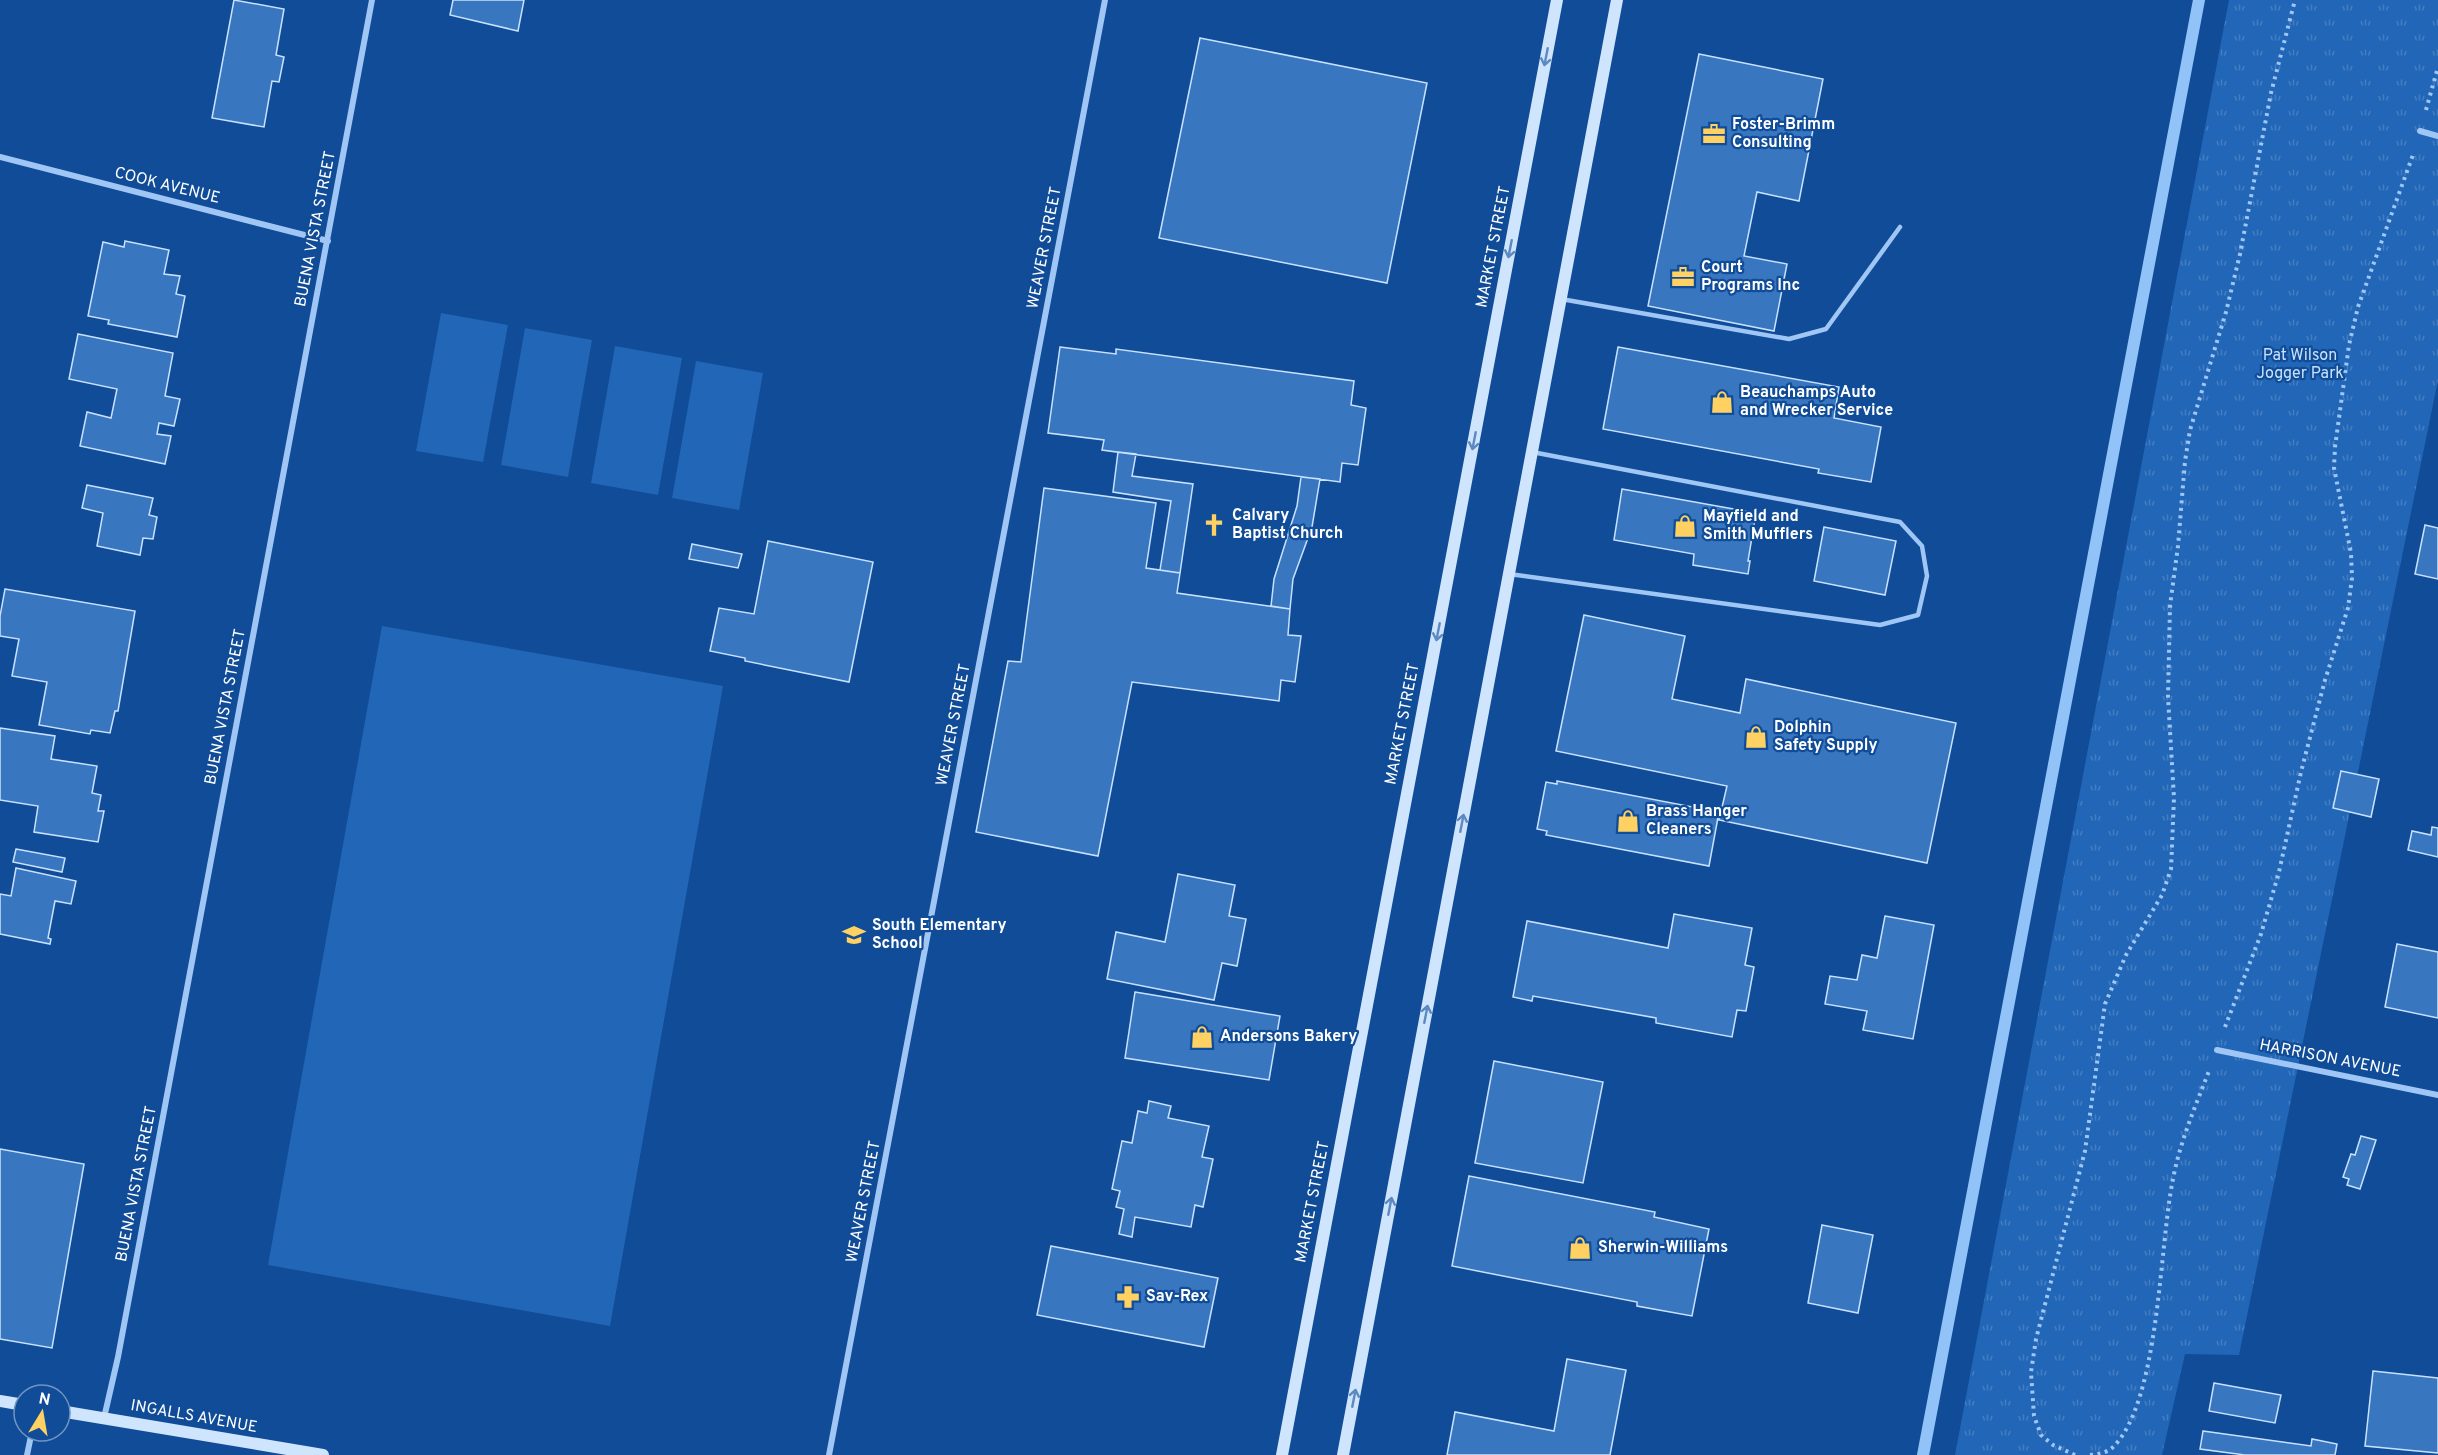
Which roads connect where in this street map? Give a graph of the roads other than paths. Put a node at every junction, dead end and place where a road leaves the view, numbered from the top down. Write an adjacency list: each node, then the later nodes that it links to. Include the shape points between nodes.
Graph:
1 (372, 0): 9 (street, BUENA VISTA STREET)
2 (1105, 0): 18 (street, WEAVER STREET)
3 (1557, 0): 19 (main road, MARKET STREET, one-way to 19)
4 (1617, 0): 10 (main road)
5 (2420, 131): 6 (street)
6 (2438, 136)
7 (0, 157): 9 (street, COOK AVENUE)
8 (1900, 227): 10 (lane, via 1826,329 1789,339)
9 (327, 241): 16 (street, BUENA VISTA STREET)
10 (1561, 299): 11 (main road)
11 (1532, 452): 12 (main road); 12 (lane, via 1900,522 1922,546 1928,576 1918,615 1880,625)
12 (1509, 574): 20 (main road, one-way to 12)
13 (2217, 1050): 14 (street, HARRISON AVENUE)
14 (2438, 1095)
15 (72, 1413): 16 (main road, INGALLS AVENUE)
16 (104, 1418): 17 (main road, INGALLS AVENUE)
17 (323, 1455)
18 (830, 1455)
19 (1282, 1455)
20 (1343, 1455)

